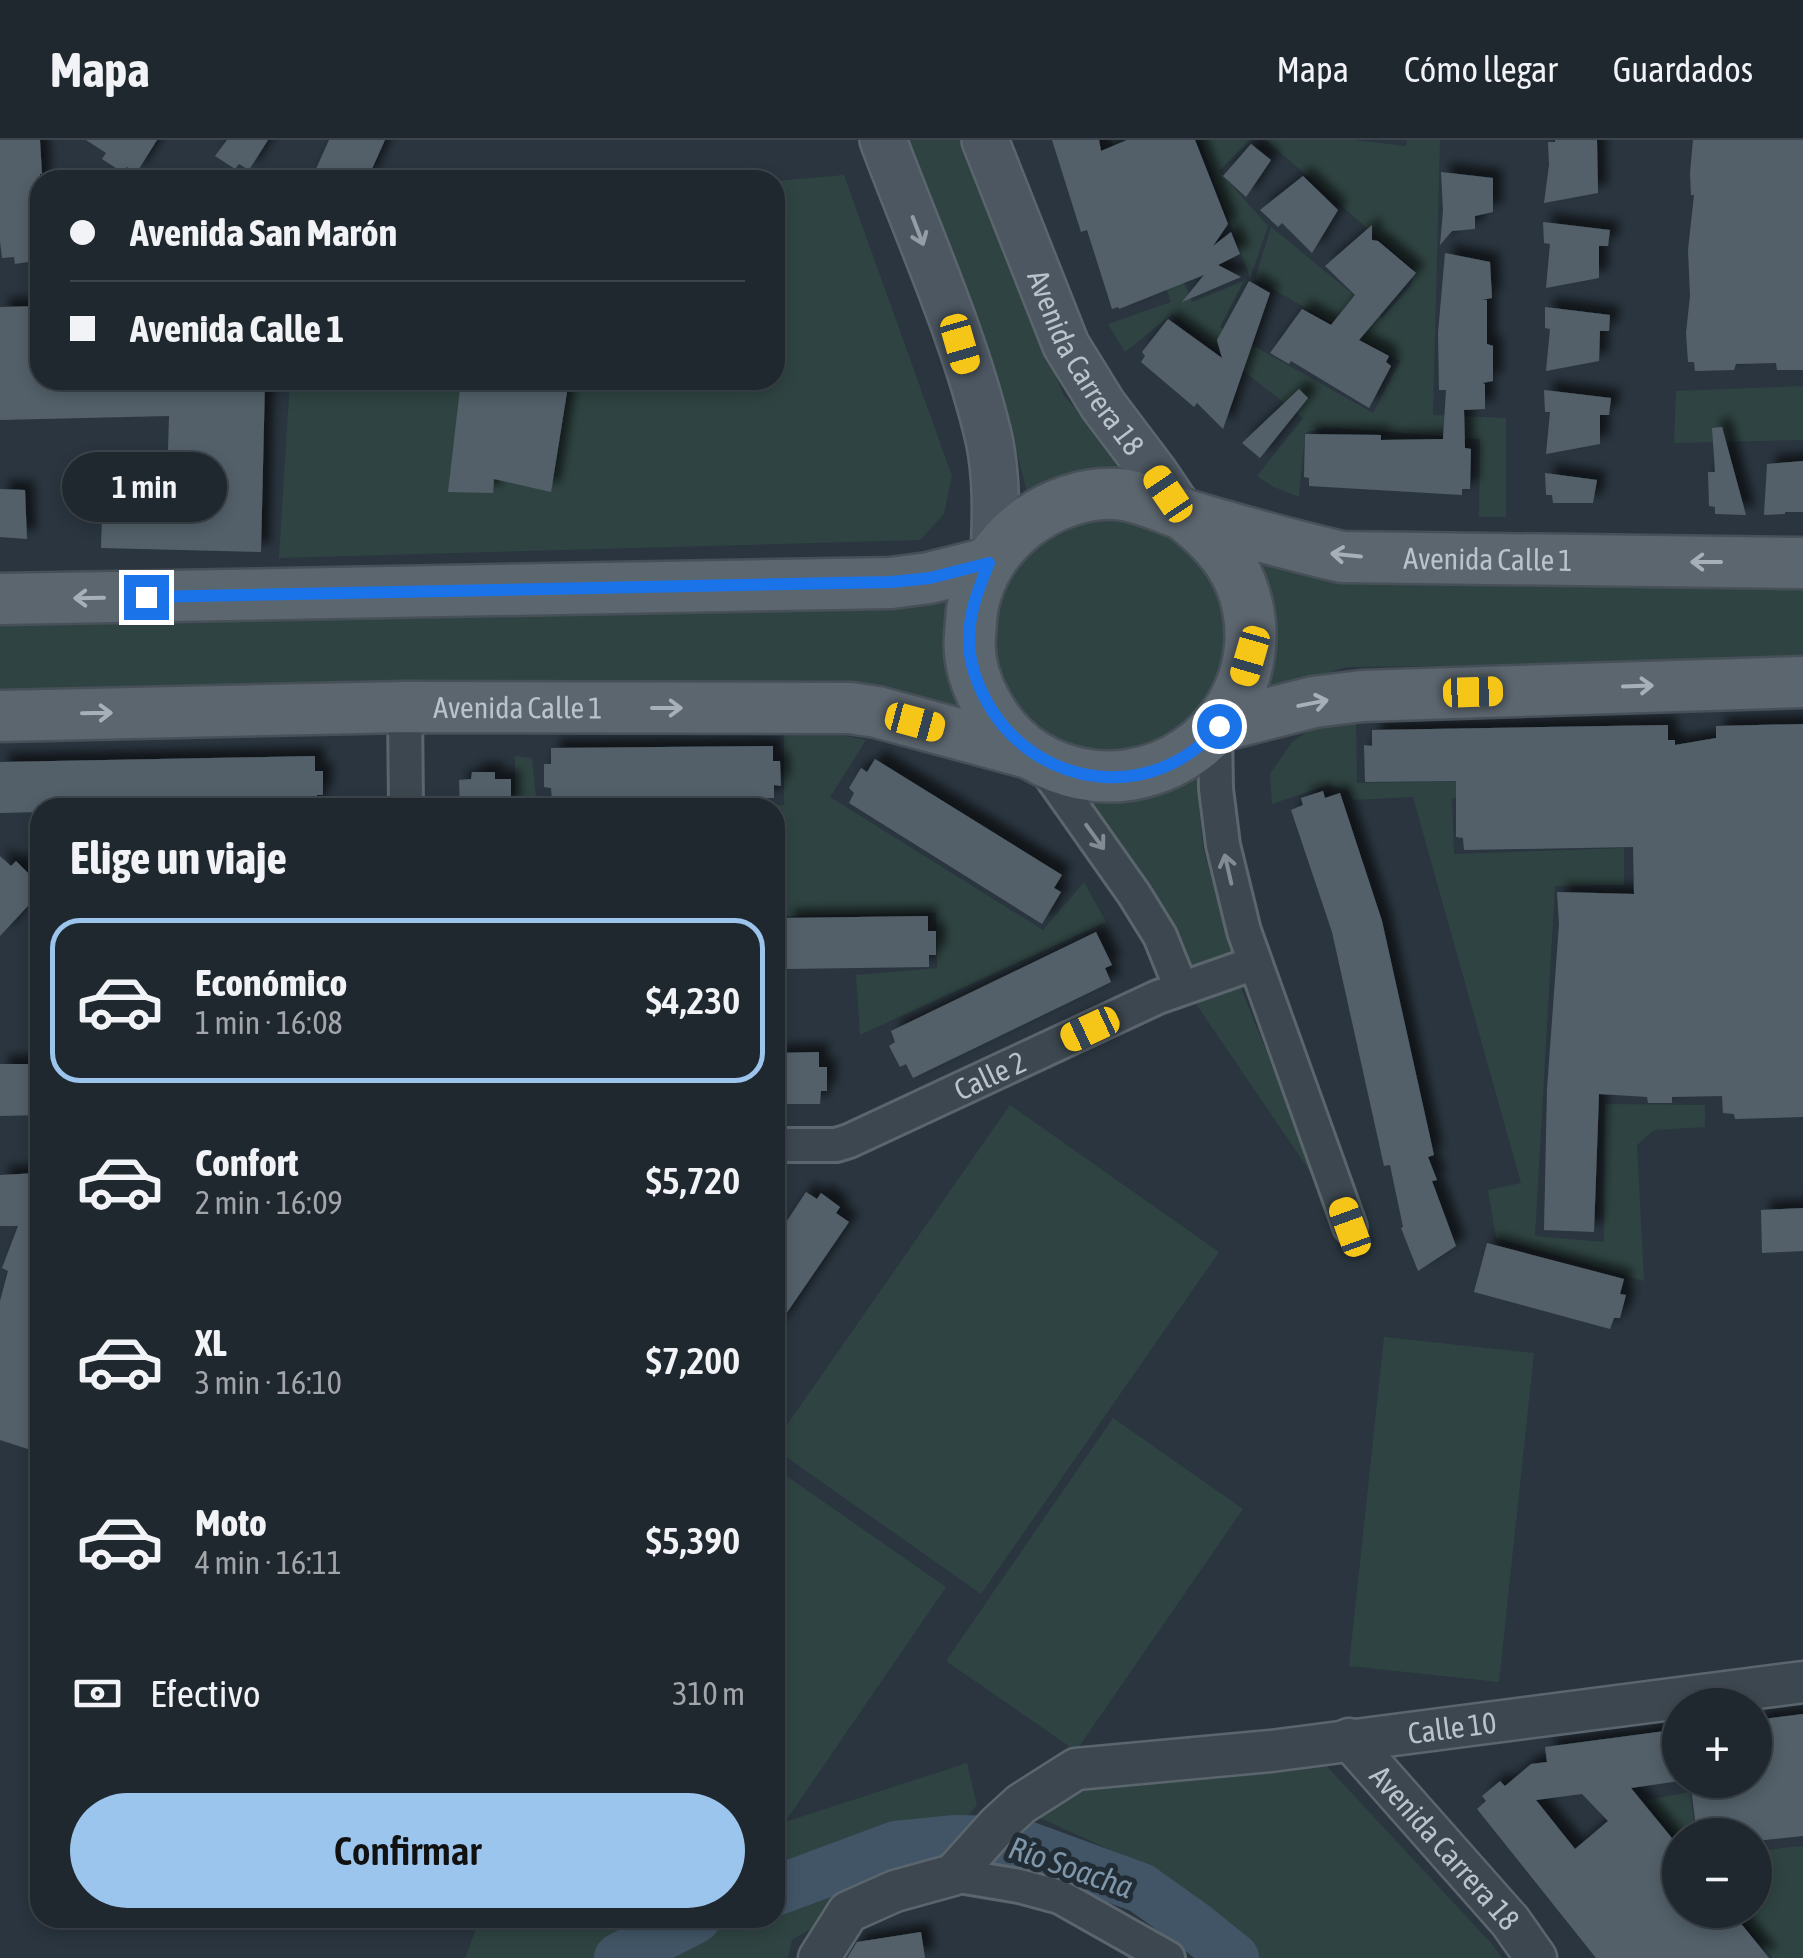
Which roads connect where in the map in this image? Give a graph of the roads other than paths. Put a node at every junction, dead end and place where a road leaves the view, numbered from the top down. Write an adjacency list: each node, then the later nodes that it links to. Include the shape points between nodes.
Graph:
1 (883, 140): 4 (main road, one-way to 4, via 960,344 989,442 996,508)
2 (985, 140): 3 (main road, Avenida Carrera 18, via 1066,344)
3 (1182, 514): 4 (main road, via 1116,494 1083,497 1024,524); 5 (main road, Avenida Calle 1, one-way to 3, via 1342,557); 10 (main road, Avenida Carrera 18, via 1221,548 1250,618 1250,656 1239,693)
4 (992, 559): 6 (main road, one-way to 6, via 891,582); 11 (main road, via 973,603 969,645 978,686 999,724)
5 (1803, 562)
6 (0, 600)
7 (1803, 682): 10 (main road, one-way to 7, via 1362,696)
8 (406, 707): 9 (main road, Avenida Calle 1, one-way to 8); 11 (main road, Avenida Calle 1, one-way to 11, via 850,708); 12 (street)
9 (0, 716)
10 (1217, 729): 11 (main road, via 1185,756 1150,772 1112,778 1074,773); 13 (street, Avenida Carrera 18, one-way to 10, via 1223,845)
11 (1034, 755): 14 (street, one-way to 14, via 1134,894)
12 (406, 798)
13 (1255, 963): 14 (street, Calle 2); 16 (street, Avenida Carrera 18)
14 (1181, 988): 15 (street, Calle 2, via 850,1141)
15 (785, 1145)
16 (1350, 1227)
17 (1803, 1682): 18 (street, Calle 10)
18 (1349, 1740): 19 (street, Calle 10, via 1076,1770 1021,1804); 22 (street, Avenida Carrera 18)
19 (960, 1869): 20 (street, via 848,1912); 21 (street, via 1060,1898)
20 (820, 1958)
21 (1168, 1958)
22 (1536, 1958)

